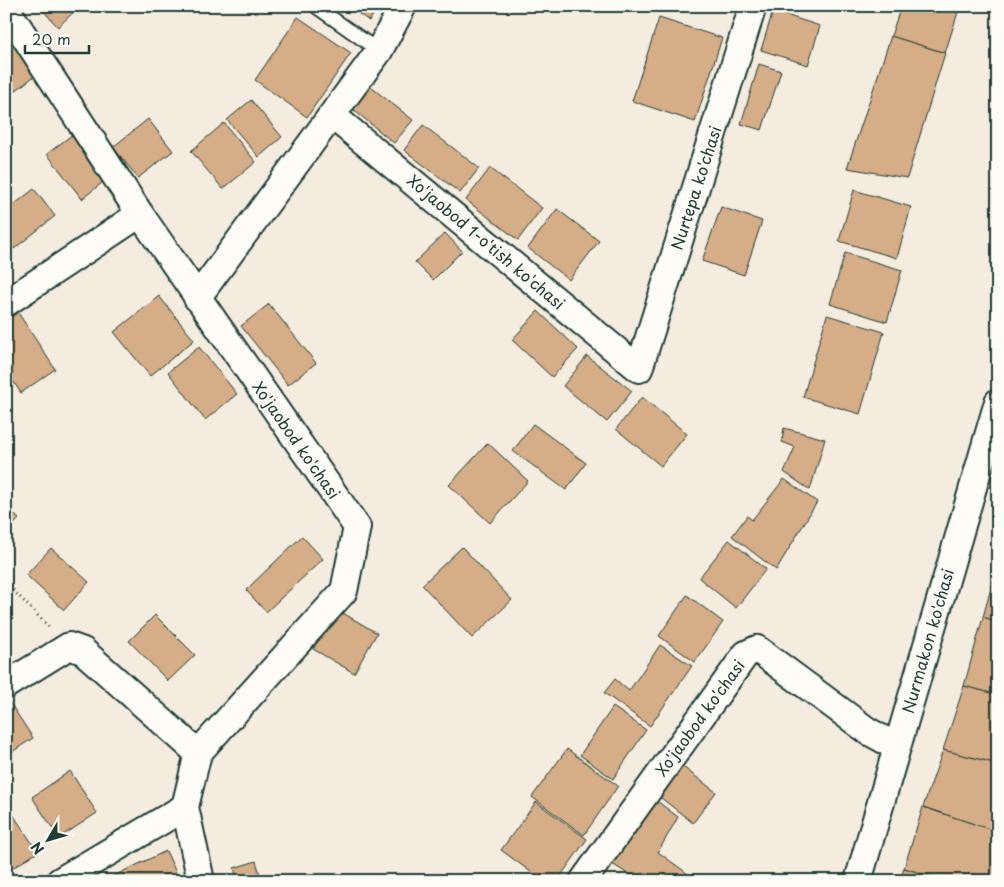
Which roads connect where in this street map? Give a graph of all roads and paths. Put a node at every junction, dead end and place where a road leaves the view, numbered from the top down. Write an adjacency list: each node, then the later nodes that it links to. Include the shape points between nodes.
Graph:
1 (315, 6): 5 (lane)
2 (403, 6): 5 (street)
3 (753, 6): 10 (street, Nurtepa ko'chasi)
4 (6, 8): 7 (street, Xo'jaobod ko'chasi)
5 (379, 51): 6 (street)
6 (333, 116): 8 (street); 10 (street, Xo'jaobod 1-o'tish ko'chasi)
7 (140, 214): 8 (street, Xo'jaobod ko'chasi); 9 (street)
8 (197, 298): 16 (street, Xo'jaobod ko'chasi, via 357,527 344,591)
9 (6, 303)
10 (639, 369)
11 (998, 402): 15 (street, Nurmakon ko'chasi)
12 (6, 583): 13 (path)
13 (69, 646): 14 (street); 16 (street, via 83,651)
14 (6, 685)
15 (897, 747): 20 (street, Xo'jaobod ko'chasi, via 868,731 757,649 746,654); 21 (street, Nurmakon ko'chasi)
16 (198, 753): 17 (street, Xo'jaobod ko'chasi)
17 (184, 807): 18 (street); 19 (street, Xo'jaobod ko'chasi)
18 (60, 881)
19 (201, 881)
20 (583, 881)
21 (858, 881)

